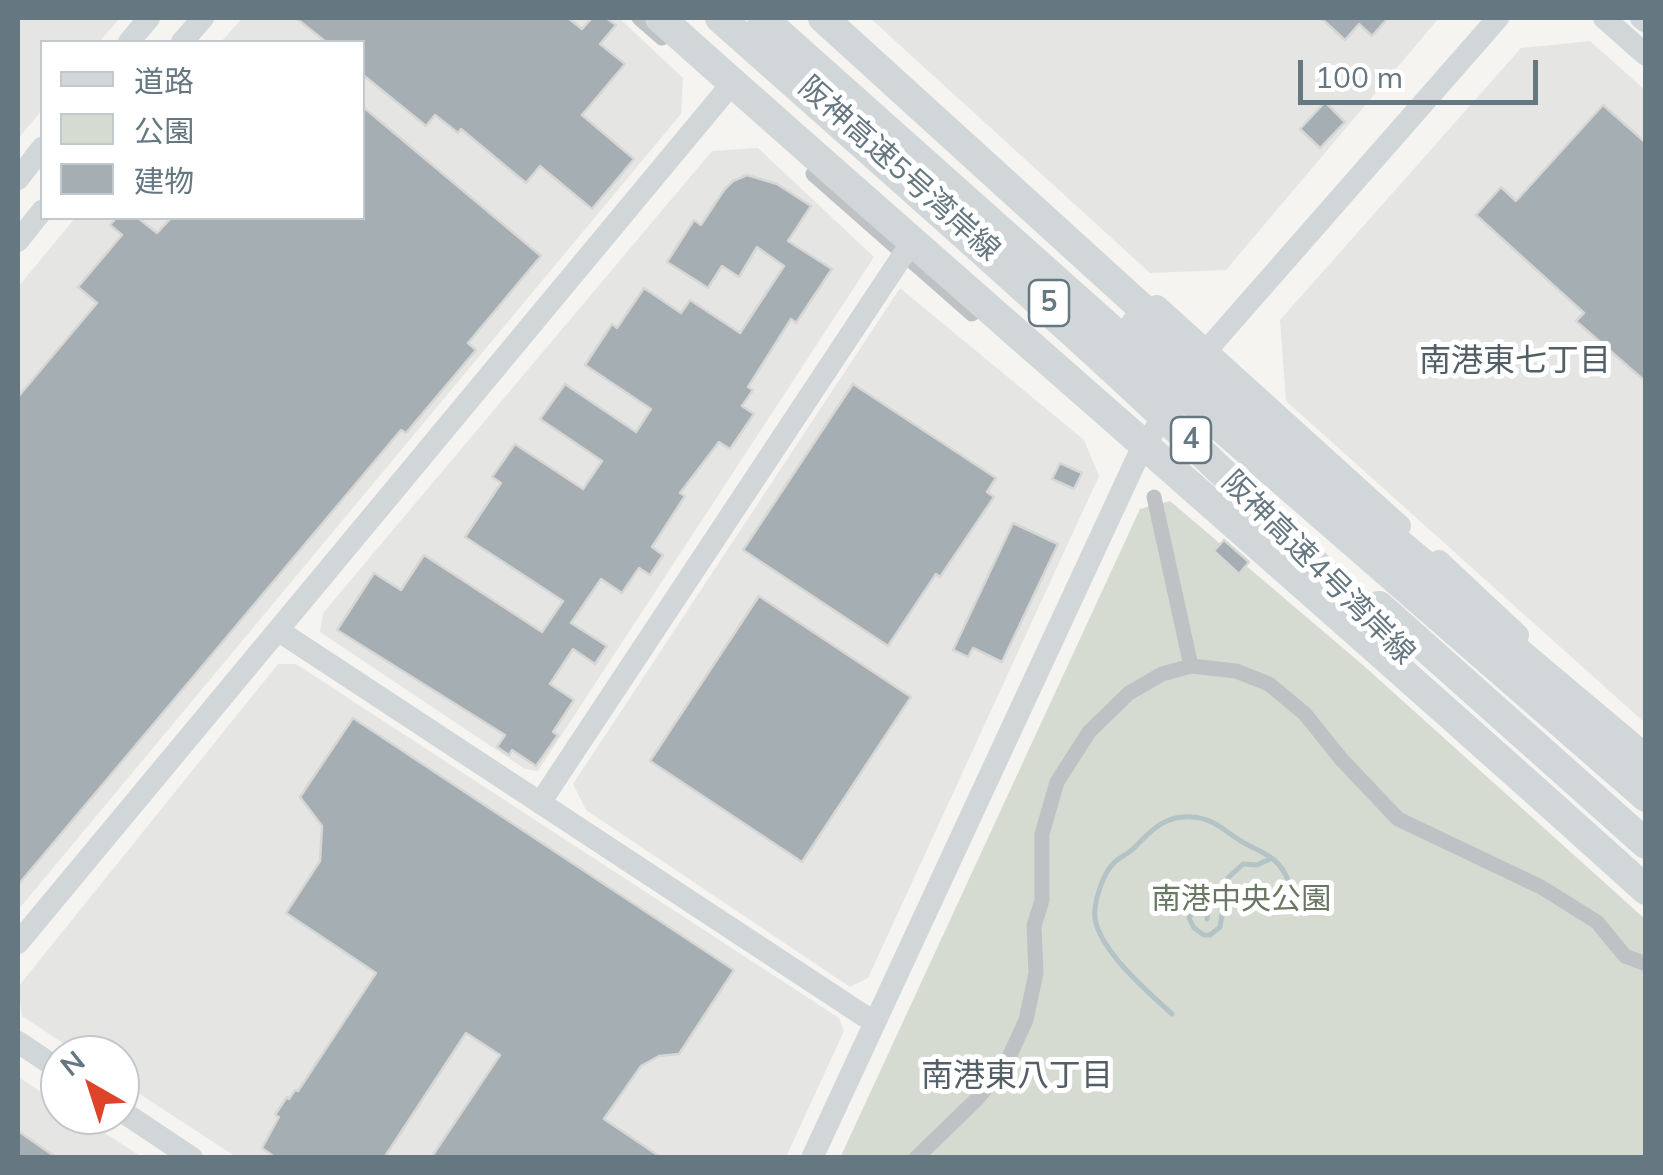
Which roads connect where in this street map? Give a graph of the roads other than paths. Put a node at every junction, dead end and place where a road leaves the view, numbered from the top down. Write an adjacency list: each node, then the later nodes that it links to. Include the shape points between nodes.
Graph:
1 (149, 18): 15 (street)
2 (203, 18): 16 (street)
3 (639, 18): 18 (street)
4 (660, 18): 26 (highway)
5 (689, 18): 26 (highway, via 998,289)
6 (720, 18): 38 (highway, 阪神高速4号湾岸線 / 4, via 1173,422 1403,654)
7 (730, 18): 37 (highway, 阪神高速5号湾岸線 / 5)
8 (762, 18): 35 (highway, 阪神高速5号湾岸線 / 5)
9 (773, 18): 34 (highway, 阪神高速4号湾岸線 / 4, via 1210,409)
10 (789, 18): 25 (highway)
11 (823, 18): 25 (highway, via 1176,339)
12 (840, 18): 24 (street)
13 (1498, 18): 24 (street)
14 (1604, 18): 17 (street)
15 (131, 40)
16 (184, 40)
17 (1646, 55)
18 (724, 93): 23 (street); 30 (street)
19 (40, 151): 20 (street)
20 (18, 179)
21 (40, 212): 22 (street)
22 (18, 240)
23 (903, 255): 26 (street); 36 (street)
24 (1206, 351): 26 (street); 31 (street)
25 (1268, 433): 31 (highway)
26 (1136, 444): 28 (street); 39 (highway); 42 (street)
27 (1154, 497): 32 (street)
28 (1229, 534)
29 (1254, 557): 39 (street)
30 (279, 631): 36 (street); 40 (street)
31 (1543, 659): 33 (street)
32 (1192, 666): 41 (street, via 1236,671 1269,684 1305,714 1398,818 1541,887 1597,922 1625,956); 48 (street, via 1129,693 1089,732 1057,782 1042,834 1036,973 1026,1020 1004,1066)
33 (1646, 747)
34 (1646, 760)
35 (1646, 797)
36 (540, 803): 42 (street)
37 (1646, 844)
38 (1646, 881)
39 (1646, 892)
40 (18, 943)
41 (1646, 964)
42 (875, 1023): 47 (street)
43 (18, 1042): 44 (street)
44 (40, 1057)
45 (140, 1123): 46 (street)
46 (192, 1158)
47 (812, 1158)
48 (916, 1158)

